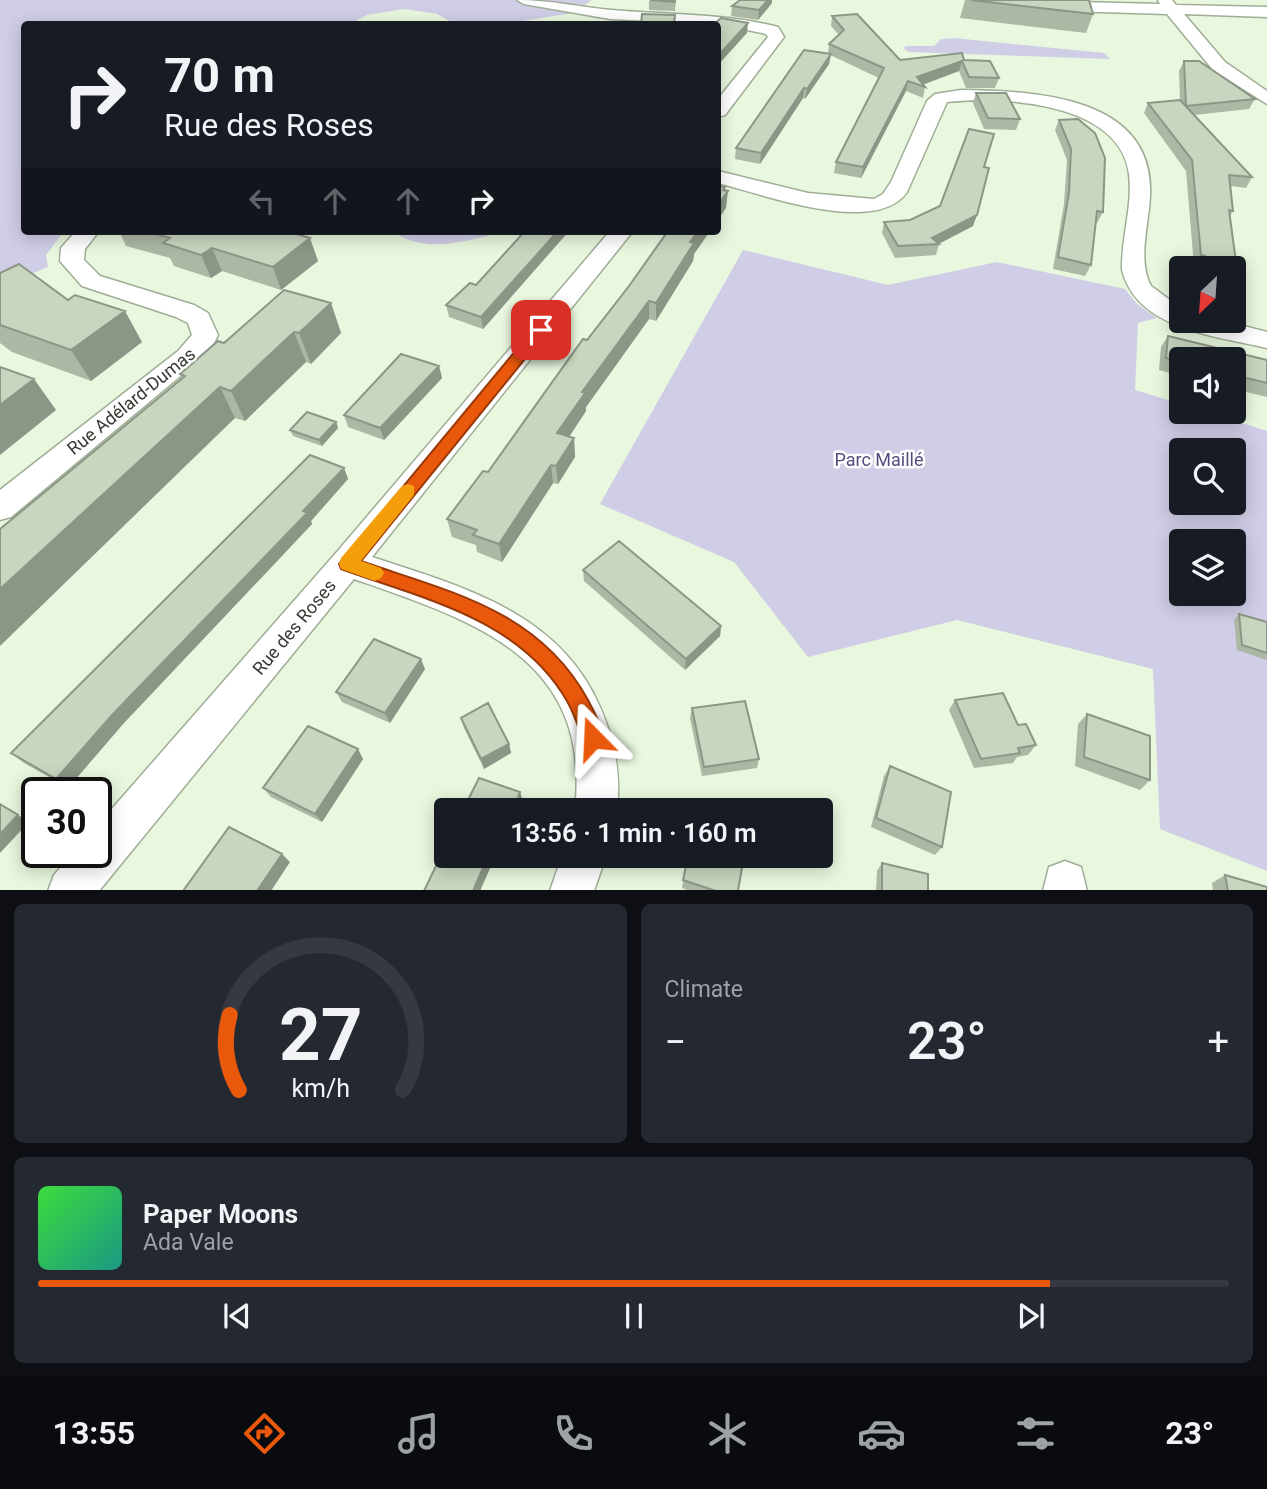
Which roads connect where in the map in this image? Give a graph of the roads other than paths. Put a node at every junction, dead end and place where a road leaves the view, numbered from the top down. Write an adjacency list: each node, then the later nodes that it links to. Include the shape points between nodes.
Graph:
1 (524, 0): 5 (street)
2 (1004, 0): 3 (street)
3 (1168, 5): 4 (street); 8 (street, via 1219,66)
4 (1267, 12)
5 (604, 19): 6 (street)
6 (707, 21)
7 (721, 23): 9 (street, via 775,33)
8 (1267, 99)
9 (721, 107)
10 (721, 178): 13 (street, via 848,206 880,205 895,195 941,98 1015,98 1066,105 1097,117 1129,145 1139,171 1134,272 1148,299)
11 (84, 235): 16 (street, Rue Adélard-Dumas, via 73,248 72,261 91,281 185,311 199,319 205,335 187,357)
12 (619, 235): 17 (street, Rue des Roses)
13 (1169, 311)
14 (1239, 333): 15 (street)
15 (1267, 340)
16 (0, 508)
17 (348, 564): 18 (street, via 508,625 544,654 588,721 597,755); 20 (street, Rue des Roses)
18 (599, 798)
19 (580, 868): 21 (street)
20 (72, 890)
21 (572, 890)

